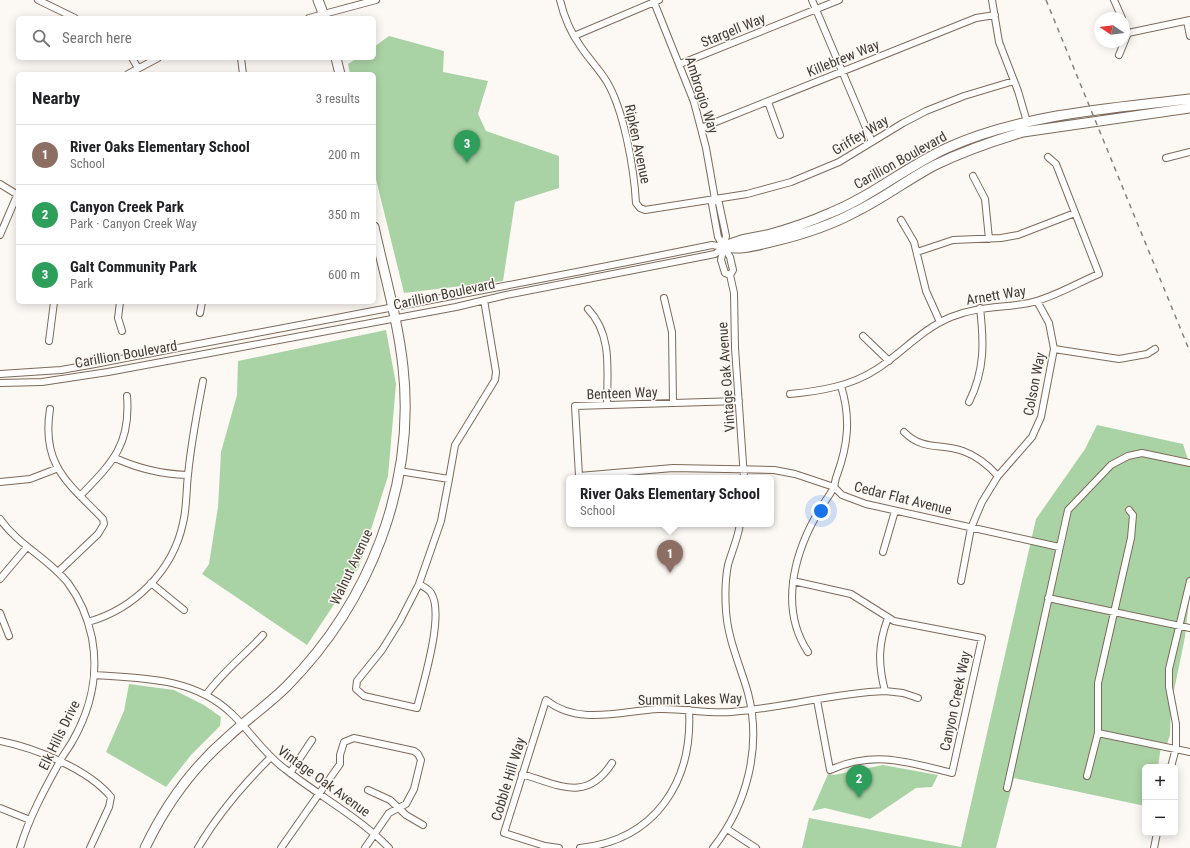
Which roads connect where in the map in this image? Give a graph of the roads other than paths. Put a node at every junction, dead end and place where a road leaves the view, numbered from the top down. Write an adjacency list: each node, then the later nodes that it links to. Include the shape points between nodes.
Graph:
1 (38, 0): 13 (street)
2 (318, 0): 14 (street)
3 (376, 0): 14 (street)
4 (560, 0): 17 (street, Ripken Avenue, via 564,16)
5 (812, 0): 10 (street)
6 (840, 0): 10 (street, Stargell Way)
7 (992, 0): 12 (street)
8 (1114, 0): 11 (street)
9 (656, 1): 17 (street); 25 (street, Ambrogio Way)
10 (816, 10): 25 (street, Stargell Way); 30 (street)
11 (1119, 12)
12 (995, 15): 30 (street, Killebrew Way, via 976,18); 31 (street, via 999,42)
13 (71, 16)
14 (324, 16)
15 (1189, 21): 16 (street); 18 (street)
16 (1130, 33)
17 (574, 36): 45 (street, Ripken Avenue, via 603,76 615,98 622,118 636,203 640,208 657,209)
18 (1190, 36)
19 (1122, 48): 20 (street)
20 (1119, 55)
21 (133, 60): 26 (street)
22 (154, 60): 26 (street)
23 (241, 60): 28 (street)
24 (336, 60): 29 (street)
25 (680, 64): 36 (street, Ambrogio Way)
26 (138, 68): 27 (street)
27 (131, 72)
28 (243, 72)
29 (340, 72)
30 (842, 72): 33 (street, Killebrew Way); 38 (street)
31 (1014, 81): 35 (street); 38 (street, Griffey Way, via 944,103 902,123)
32 (1190, 99): 35 (street, Carillion Boulevard)
33 (768, 102): 36 (street, Killebrew Way); 37 (street)
34 (1190, 108): 52 (street, Carillion Boulevard, via 1023,132 1006,137 962,152 858,211 825,226 766,244 736,250)
35 (1027, 122): 52 (street, Carillion Boulevard, via 981,135 946,149 866,196 830,213 788,229 736,240)
36 (701, 128): 45 (street, Ambrogio Way)
37 (780, 135)
38 (872, 142): 45 (street, Griffey Way, via 839,162 791,182 747,194)
39 (1190, 152): 41 (street)
40 (1048, 157): 47 (street, via 1056,164)
41 (1166, 158)
42 (973, 176): 51 (street, via 985,199)
43 (0, 184): 44 (street)
44 (16, 193)
45 (715, 198): 52 (street, Ambrogio Way, via 720,203 726,236)
46 (16, 199): 49 (street)
47 (1075, 213): 51 (street, via 1026,233); 56 (street, Arnett Way, via 1099,274)
48 (902, 220): 53 (street)
49 (0, 235)
50 (376, 236): 60 (street, Walnut Avenue)
51 (989, 239): 53 (street, via 953,240)
52 (724, 247): 55 (street, Carillion Boulevard, via 715,254); 60 (street, Carillion Boulevard, via 712,245 526,283); 78 (street, Vintage Oak Avenue, via 721,260 725,273 730,275 734,293)
53 (917, 252): 65 (street, via 926,291)
54 (664, 298): 80 (street, via 672,332)
55 (484, 300): 64 (street, Carillion Boulevard); 94 (street, via 496,372 495,380 455,445)
56 (1037, 301): 61 (street, Arnett Way); 69 (street, Colson Way, via 1049,323)
57 (54, 304): 68 (street)
58 (120, 304): 66 (street, via 118,318)
59 (202, 304): 63 (street)
60 (392, 306): 64 (street, Walnut Avenue); 72 (street, Carillion Boulevard, via 79,367)
61 (980, 308): 65 (street, Arnett Way); 79 (street, via 984,341 983,360 979,380)
62 (588, 309): 81 (street, via 599,323 606,343)
63 (200, 313)
64 (395, 318): 74 (street, Carillion Boulevard, via 108,372 42,382); 88 (street, Walnut Avenue, via 403,369 404,396)
65 (940, 322): 71 (street, Arnett Way, via 916,337)
66 (122, 331)
67 (863, 336): 71 (street)
68 (49, 341)
69 (1054, 349): 70 (street, via 1119,359 1147,354); 93 (street, Colson Way, via 1044,407 1038,426 1024,448)
70 (1155, 349)
71 (889, 361): 75 (street, Arnett Way, via 866,376)
72 (0, 374)
73 (203, 381): 89 (street)
74 (0, 383)
75 (840, 386): 76 (street, Arnett Way); 96 (street, via 847,413 847,438)
76 (790, 394)
77 (127, 396): 84 (street, via 127,424)
78 (739, 401): 80 (street, Benteen Way); 87 (street, Vintage Oak Avenue)
79 (969, 402)
80 (672, 403): 81 (street, Benteen Way)
81 (607, 405): 90 (street, Benteen Way, via 575,406)
82 (50, 409): 86 (street, via 48,432)
83 (904, 432): 93 (street, via 927,446 952,448 970,454)
84 (115, 458): 89 (street, via 155,472); 97 (street)
85 (1190, 463): 104 (street, via 1142,453 1128,456 1111,465 1068,510)
86 (56, 469): 95 (street, via 30,479); 97 (street)
87 (744, 469): 91 (street, Cedar Flat Avenue, via 673,468); 92 (street, Vintage Oak Avenue); 96 (street, Cedar Flat Avenue, via 784,472)
88 (399, 471): 94 (street); 132 (street, Walnut Avenue, via 382,538 360,588 342,618 305,667 266,706)
89 (187, 475): 111 (street, via 186,506 178,540 162,571)
90 (579, 475)
91 (591, 475)
92 (744, 475)
93 (998, 476): 102 (street, Colson Way, via 982,502)
94 (449, 479): 112 (street, via 441,521)
95 (0, 482)
96 (834, 487): 99 (street, Cedar Flat Avenue, via 842,495); 108 (street, via 805,538)
97 (80, 496): 106 (street, via 103,519 104,524 98,534)
98 (1129, 510): 115 (street, via 1133,515 1131,538)
99 (895, 512): 102 (street, Cedar Flat Avenue); 105 (street)
100 (0, 519): 103 (street, Elk Hills Drive)
101 (739, 527): 131 (street, via 728,568 726,611 730,638)
102 (972, 528): 104 (street, Cedar Flat Avenue); 109 (street, Colson Way)
103 (27, 547): 106 (street, Elk Hills Drive); 107 (street)
104 (1059, 547): 113 (street)
105 (883, 552)
106 (58, 572): 118 (street, Elk Hills Drive, via 74,593)
107 (0, 579)
108 (793, 581): 117 (street, Canyon Creek Way, via 851,594); 123 (street, via 793,619)
109 (961, 581)
110 (1190, 581): 119 (street)
111 (152, 583): 114 (street); 118 (street, via 125,607)
112 (419, 584): 112 (street, via 382,650 357,681 356,689 364,696 417,708 435,621 435,605 431,592)
113 (1048, 598): 115 (street); 145 (street)
114 (184, 610)
115 (1114, 612): 119 (street); 133 (street, via 1098,683)
116 (0, 613): 122 (street)
117 (888, 618): 125 (street, via 879,654 880,673); 129 (street, Canyon Creek Way, via 982,638 952,773 900,760 877,758 854,761 830,770)
118 (88, 622): 124 (street, Elk Hills Drive, via 94,650)
119 (1180, 626): 120 (street); 136 (street, via 1169,669 1169,687 1176,724)
120 (1190, 628)
121 (263, 635): 126 (street, via 246,654 224,672)
122 (9, 636)
123 (808, 652)
124 (95, 675): 126 (street, Vintage Oak Avenue, via 172,682); 139 (street, Elk Hills Drive, via 87,710)
125 (885, 691): 127 (street, Summit Lakes Way); 129 (street, Summit Lakes Way)
126 (206, 695): 132 (street, Vintage Oak Avenue, via 232,714)
127 (918, 698)
128 (546, 700): 130 (street, Summit Lakes Way, via 555,707 596,715); 143 (street, Cobble Hill Way)
129 (817, 700): 131 (street, Summit Lakes Way)
130 (689, 710): 131 (street, Summit Lakes Way); 163 (street, via 690,735 686,758 667,799 648,819 628,834 607,843)
131 (751, 710): 152 (street, via 753,741 750,772 741,801)
132 (242, 725): 138 (street, Vintage Oak Avenue); 157 (street, Walnut Avenue, via 213,751 189,778 164,813)
133 (1098, 733): 136 (street); 144 (street)
134 (312, 740): 142 (street)
135 (0, 741): 139 (street, via 30,748)
136 (1176, 748): 137 (street); 141 (street)
137 (1190, 752)
138 (270, 758): 142 (street, Vintage Oak Avenue); 158 (street, via 238,791)
139 (59, 762): 150 (street, Elk Hills Drive); 156 (street, via 104,789 111,798)
140 (612, 762): 143 (street, via 598,780 580,788)
141 (1172, 764)
142 (290, 773): 147 (street, Vintage Oak Avenue)
143 (522, 774): 162 (street, Cobble Hill Way, via 504,833)
144 (1087, 776)
145 (1006, 788)
146 (368, 790): 148 (street)
147 (319, 794): 148 (street, via 340,764 344,742 354,738 418,754 421,760 414,789 406,804); 153 (street, Vintage Oak Avenue); 159 (street)
148 (400, 807): 151 (street, via 406,815); 153 (street, via 389,813)
149 (0, 808): 150 (street)
150 (30, 820): 155 (street, Elk Hills Drive)
151 (423, 825)
152 (727, 829): 164 (street); 165 (street)
153 (375, 834): 160 (street); 161 (street, Vintage Oak Avenue)
154 (1156, 836): 166 (street)
155 (20, 848)
156 (90, 848)
157 (145, 848)
158 (198, 848)
159 (281, 848)
160 (365, 848)
161 (389, 848)
162 (559, 848)
163 (582, 848)
164 (713, 848)
165 (756, 848)
166 (1154, 848)

